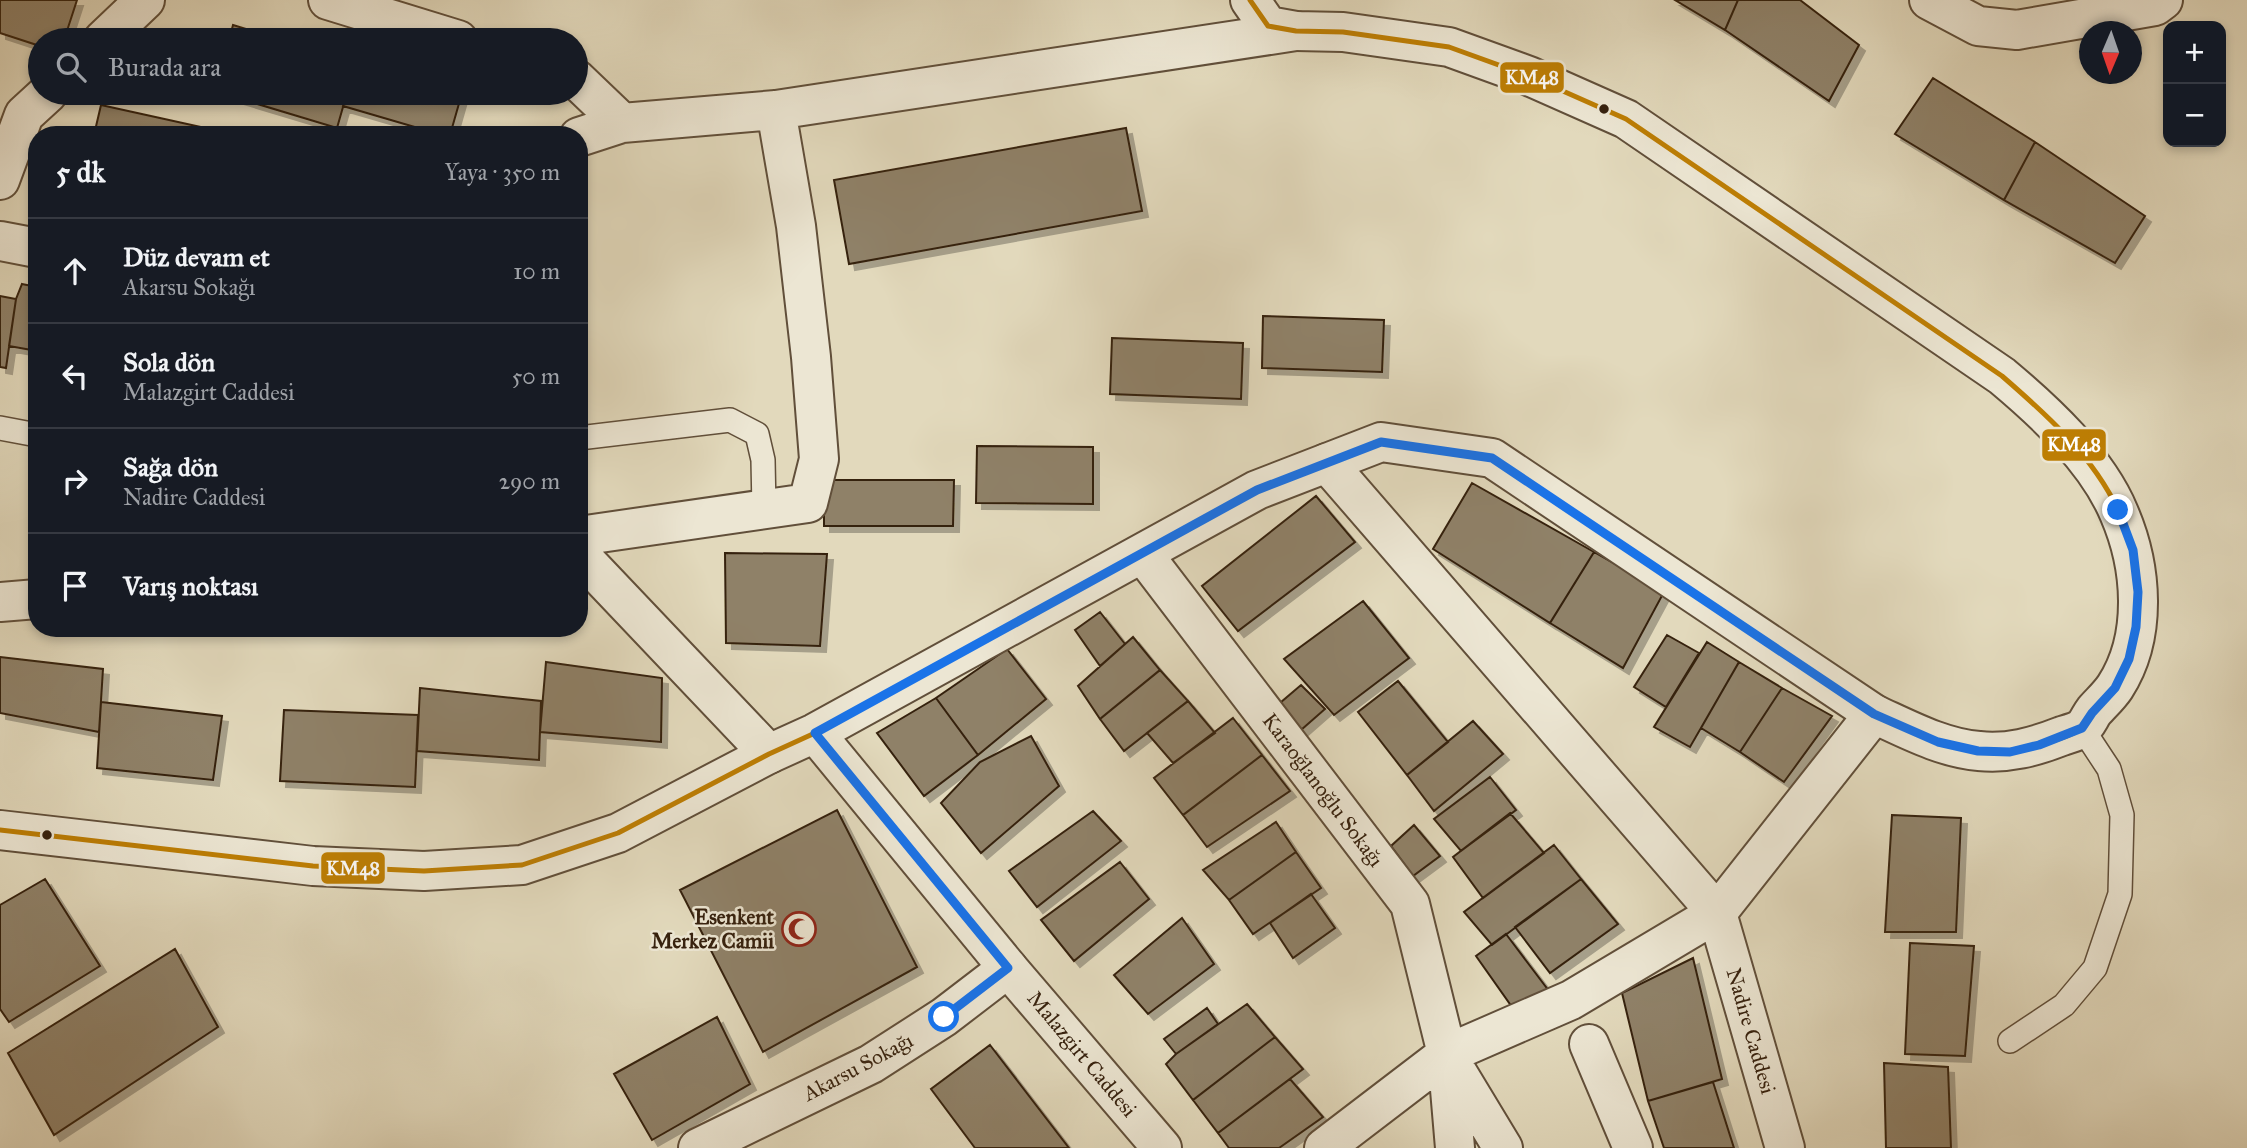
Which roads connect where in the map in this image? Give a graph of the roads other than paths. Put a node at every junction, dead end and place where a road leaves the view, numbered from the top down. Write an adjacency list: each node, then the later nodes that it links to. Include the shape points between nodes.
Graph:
1 (145, 0): 6 (street)
2 (328, 0): 7 (street)
3 (1250, 0): 8 (street, via 1268,26)
4 (1929, 0): 5 (street, via 1978,26 2017,30)
5 (2157, 2)
6 (116, 28)
7 (419, 28)
8 (1296, 31): 11 (street); 28 (street, via 1343,32 1449,47 1626,119 2002,376 2038,406 2096,474 2118,510 2133,550 2136,627 2129,659 2115,688)
9 (588, 90): 12 (street)
10 (24, 105): 14 (street)
11 (776, 110): 12 (street); 21 (street, via 800,256 819,459 808,503)
12 (622, 123): 13 (street)
13 (588, 134)
14 (0, 180)
15 (0, 241): 16 (street)
16 (28, 246)
17 (0, 428): 18 (lane)
18 (28, 433)
19 (588, 437): 21 (lane, via 730,420 757,434 763,460)
20 (1328, 463): 23 (street, via 1257,490); 27 (street, via 1381,442 1492,458); 32 (street)
21 (764, 509): 22 (street)
22 (588, 535)
23 (1143, 554): 29 (street); 36 (street, Karaoğlanoğlu Sokağı, via 1410,904)
24 (588, 563): 30 (street)
25 (28, 600): 26 (street)
26 (0, 603)
27 (1874, 714): 28 (street, via 1938,742 1978,751 2010,752); 32 (street)
28 (2082, 728): 34 (lane, via 2109,769 2122,815 2119,894 2095,968 2064,1005)
29 (815, 733): 30 (street); 33 (street, Malazgirt Caddesi)
30 (769, 754): 31 (street, via 618,833 522,865 424,871 313,866)
31 (0, 830)
32 (1717, 913): 36 (street, via 1571,1000); 43 (street, Nadire Caddesi)
33 (1008, 968): 37 (street, Akarsu Sokağı, via 907,1043); 38 (street, Malazgirt Caddesi)
34 (2010, 1041)
35 (1589, 1044): 42 (street)
36 (1447, 1054): 39 (street); 40 (street); 41 (street)
37 (720, 1143)
38 (1162, 1148)
39 (1324, 1148)
40 (1455, 1148)
41 (1503, 1148)
42 (1633, 1148)
43 (1785, 1148)

